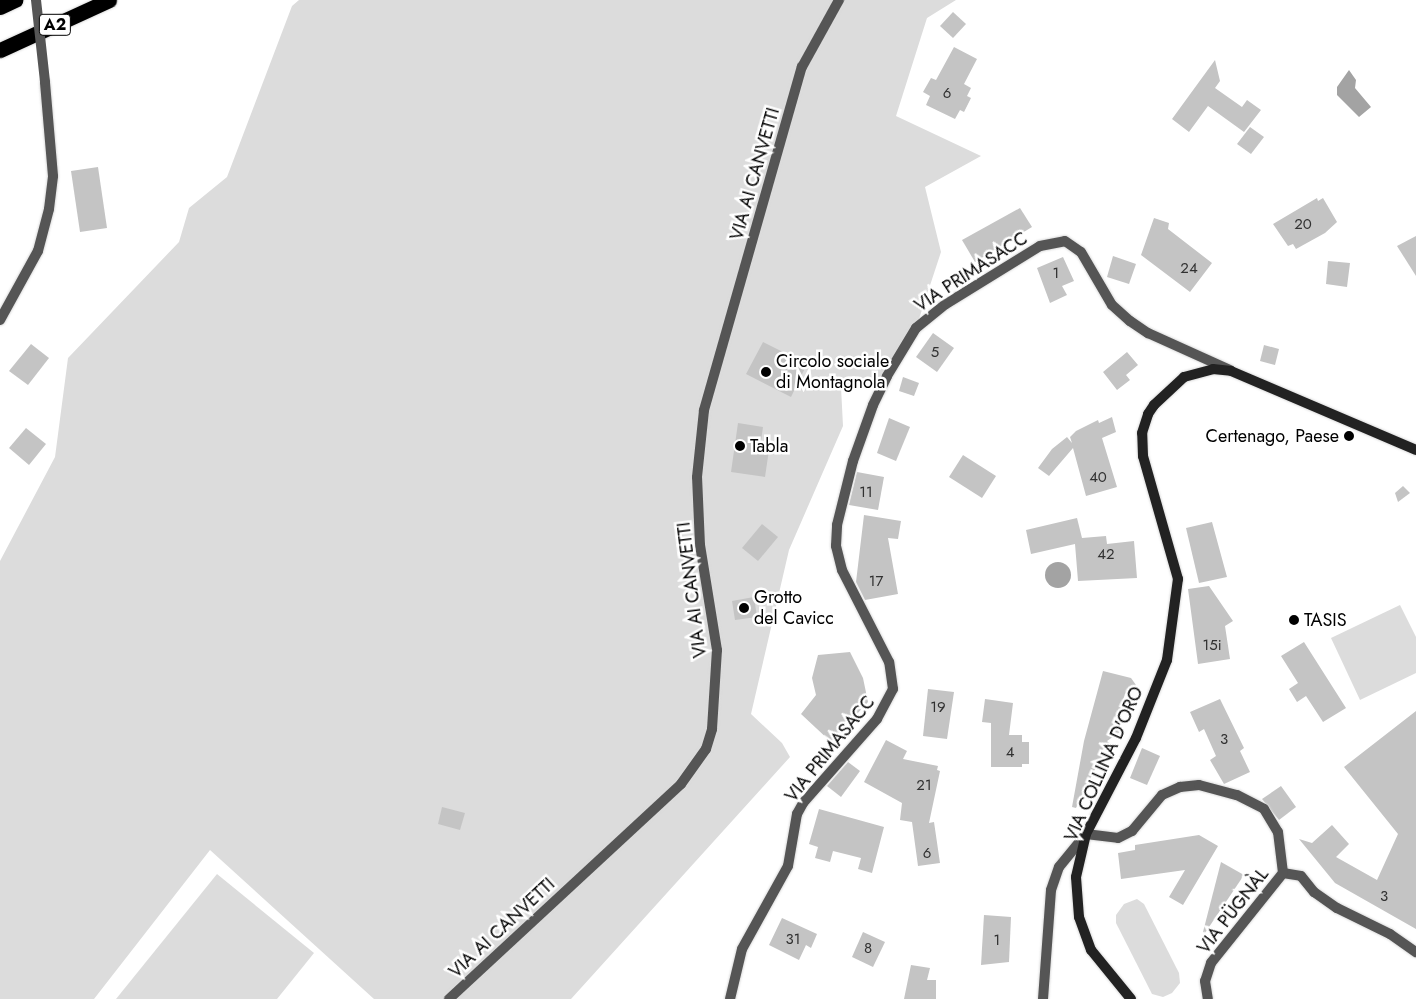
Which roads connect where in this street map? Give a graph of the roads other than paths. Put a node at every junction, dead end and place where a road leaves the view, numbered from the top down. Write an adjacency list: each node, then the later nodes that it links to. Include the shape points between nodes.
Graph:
1 (15, 0): 5 (highway, A2)
2 (36, 0): 7 (street, bridge, via 53,176 49,209 38,251)
3 (109, 0): 6 (highway, A2)
4 (839, 0): 13 (street, VIA AI CANVETTI, via 802,67 704,410 697,477 700,546 717,650 712,728 706,749 681,784)
5 (0, 7)
6 (0, 50)
7 (0, 320)
8 (1231, 370): 9 (street, VIA COLLINA D'ORO); 10 (street, VIA COLLINA D'ORO, via 1213,369 1184,377 1154,405 1142,433 1143,456 1178,580 1167,660 1136,738); 14 (street, VIA PRIMASACC, via 1148,333 1130,321 1112,305 1081,252 1065,241 1040,246 946,304 916,328 874,405 853,461 836,525 836,546 842,570 889,662 893,690 878,719 803,803 797,814 788,866 742,949)
9 (1416, 450)
10 (1086, 834): 11 (street, VIA PÜGNÀL, via 1118,838 1132,831 1162,795 1180,787 1198,785 1237,795 1264,809 1278,832); 15 (street, via 1059,867 1051,890); 16 (street, VIA COLLINA D'ORO, via 1076,877 1079,917 1092,950)
11 (1283, 873): 12 (street, via 1301,876 1314,892 1337,908 1390,934); 17 (street, VIA PÜGNÀL, via 1211,963 1205,981)
12 (1416, 952)
13 (449, 999)
14 (730, 999)
15 (1043, 999)
16 (1131, 999)
17 (1208, 999)

